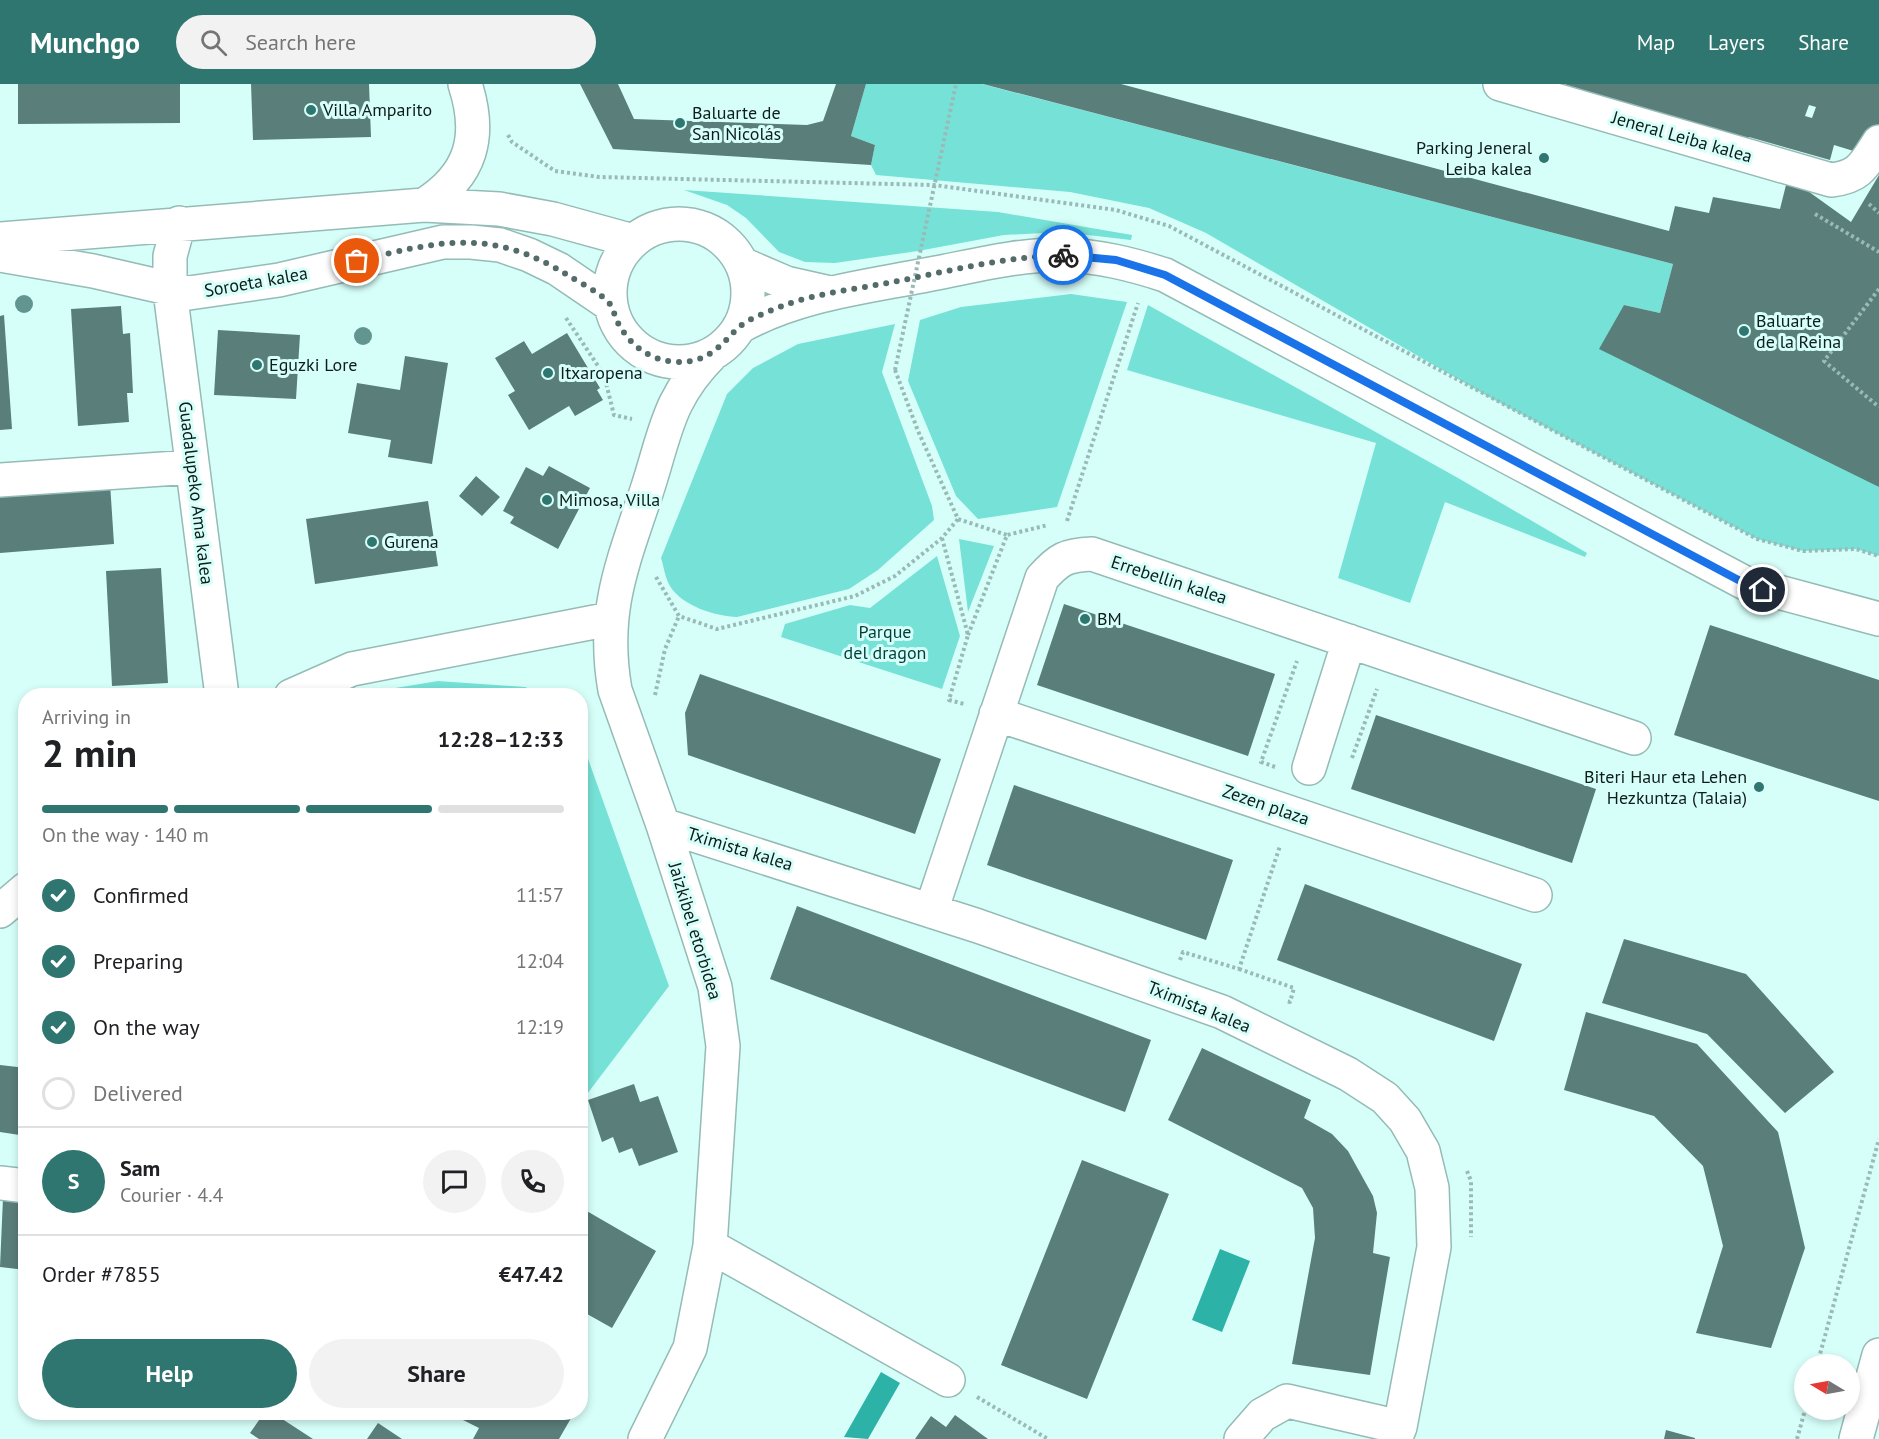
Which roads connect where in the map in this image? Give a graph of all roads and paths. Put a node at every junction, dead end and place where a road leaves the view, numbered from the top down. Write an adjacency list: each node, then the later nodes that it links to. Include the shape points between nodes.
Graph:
1 (465, 84): 6 (street, via 472,106 472,145 466,163 441,195)
2 (956, 84): 30 (path, bridge, via 895,370)
3 (1510, 85): 4 (street, Jeneral Leiba kalea, via 1831,180 1847,178)
4 (1870, 155)
5 (1869, 204): 8 (path)
6 (424, 205): 9 (street); 11 (street, via 499,209)
7 (1812, 212): 12 (path)
8 (1879, 213)
9 (179, 223): 10 (street); 16 (street, via 170,256)
10 (0, 239)
11 (633, 241): 14 (street, via 668,225 693,225 727,243); 19 (street, via 614,270)
12 (1879, 252)
13 (0, 255): 16 (street, Soroeta kalea, via 93,271)
14 (742, 264): 17 (street, via 786,283); 23 (street, via 748,296)
15 (1879, 289): 26 (path, via 1824,361)
16 (170, 291): 19 (street, Soroeta kalea, via 217,291 414,247 471,242 500,245 530,255); 28 (street, Guadalupeko Ama kalea)
17 (834, 293): 23 (street, via 784,306); 36 (street, via 1013,259 1062,255 1116,260 1165,275 1744,583)
18 (1129, 298): 31 (path, via 1139,302 1069,520)
19 (611, 305): 24 (street, via 621,330)
20 (918, 309): 22 (path)
21 (561, 312): 27 (path, via 604,375 614,414)
22 (896, 314)
23 (739, 327): 25 (street)
24 (640, 350): 25 (street, via 678,362); 27 (street, Jaizkibel etorbidea, via 656,387)
25 (713, 353): 27 (street, Jaizkibel etorbidea, via 684,386)
26 (1879, 407)
27 (664, 427): 35 (street, Jaizkibel etorbidea, via 619,572)
28 (192, 467): 29 (street); 41 (street, Guadalupeko Ama kalea)
29 (0, 480)
30 (958, 519): 31 (path); 32 (path)
31 (1007, 535): 38 (path)
32 (942, 538): 34 (path, via 896,576 855,596 717,629); 38 (path)
33 (654, 568): 34 (path)
34 (679, 616): 43 (path, via 665,649)
35 (610, 619): 42 (street, via 352,669); 48 (street, Jaizkibel etorbidea, via 615,690)
36 (1879, 619)
37 (1310, 627): 39 (street, Errebellin kalea); 44 (street, Errebellin kalea, via 1092,554 1058,560 1042,578); 47 (path, via 1261,762)
38 (968, 635): 44 (path, via 949,700)
39 (1349, 641): 40 (street, Errebellin kalea); 47 (street)
40 (1389, 654): 45 (street, Errebellin kalea); 46 (path)
41 (221, 688)
42 (309, 688)
43 (655, 704)
44 (996, 714): 50 (street, Zezen plaza); 53 (street, Errebellin kalea)
45 (1634, 738)
46 (1352, 759)
47 (1294, 768)
48 (663, 825): 53 (street, Tximista kalea); 60 (street, Jaizkibel etorbidea, via 715,987 723,1046)
49 (1281, 844): 55 (path)
50 (1535, 895)
51 (18, 896): 52 (street)
52 (0, 911)
53 (931, 911): 65 (street, Tximista kalea, via 1222,1012 1348,1074 1392,1105 1423,1150 1432,1188 1434,1247)
54 (1183, 952): 55 (path)
55 (1239, 969): 56 (path)
56 (1294, 988)
57 (1879, 1139): 61 (path)
58 (0, 1183): 59 (street)
59 (18, 1185)
60 (710, 1246): 63 (street); 66 (street, Jaizkibel etorbidea, via 690,1348)
61 (1820, 1354)
62 (1879, 1355): 70 (street)
63 (948, 1380): 67 (path)
64 (1802, 1420): 69 (path)
65 (1398, 1433): 68 (street, via 1287,1401 1262,1415)
66 (645, 1439)
67 (1048, 1439)
68 (1241, 1439)
69 (1797, 1439)
70 (1856, 1439)

